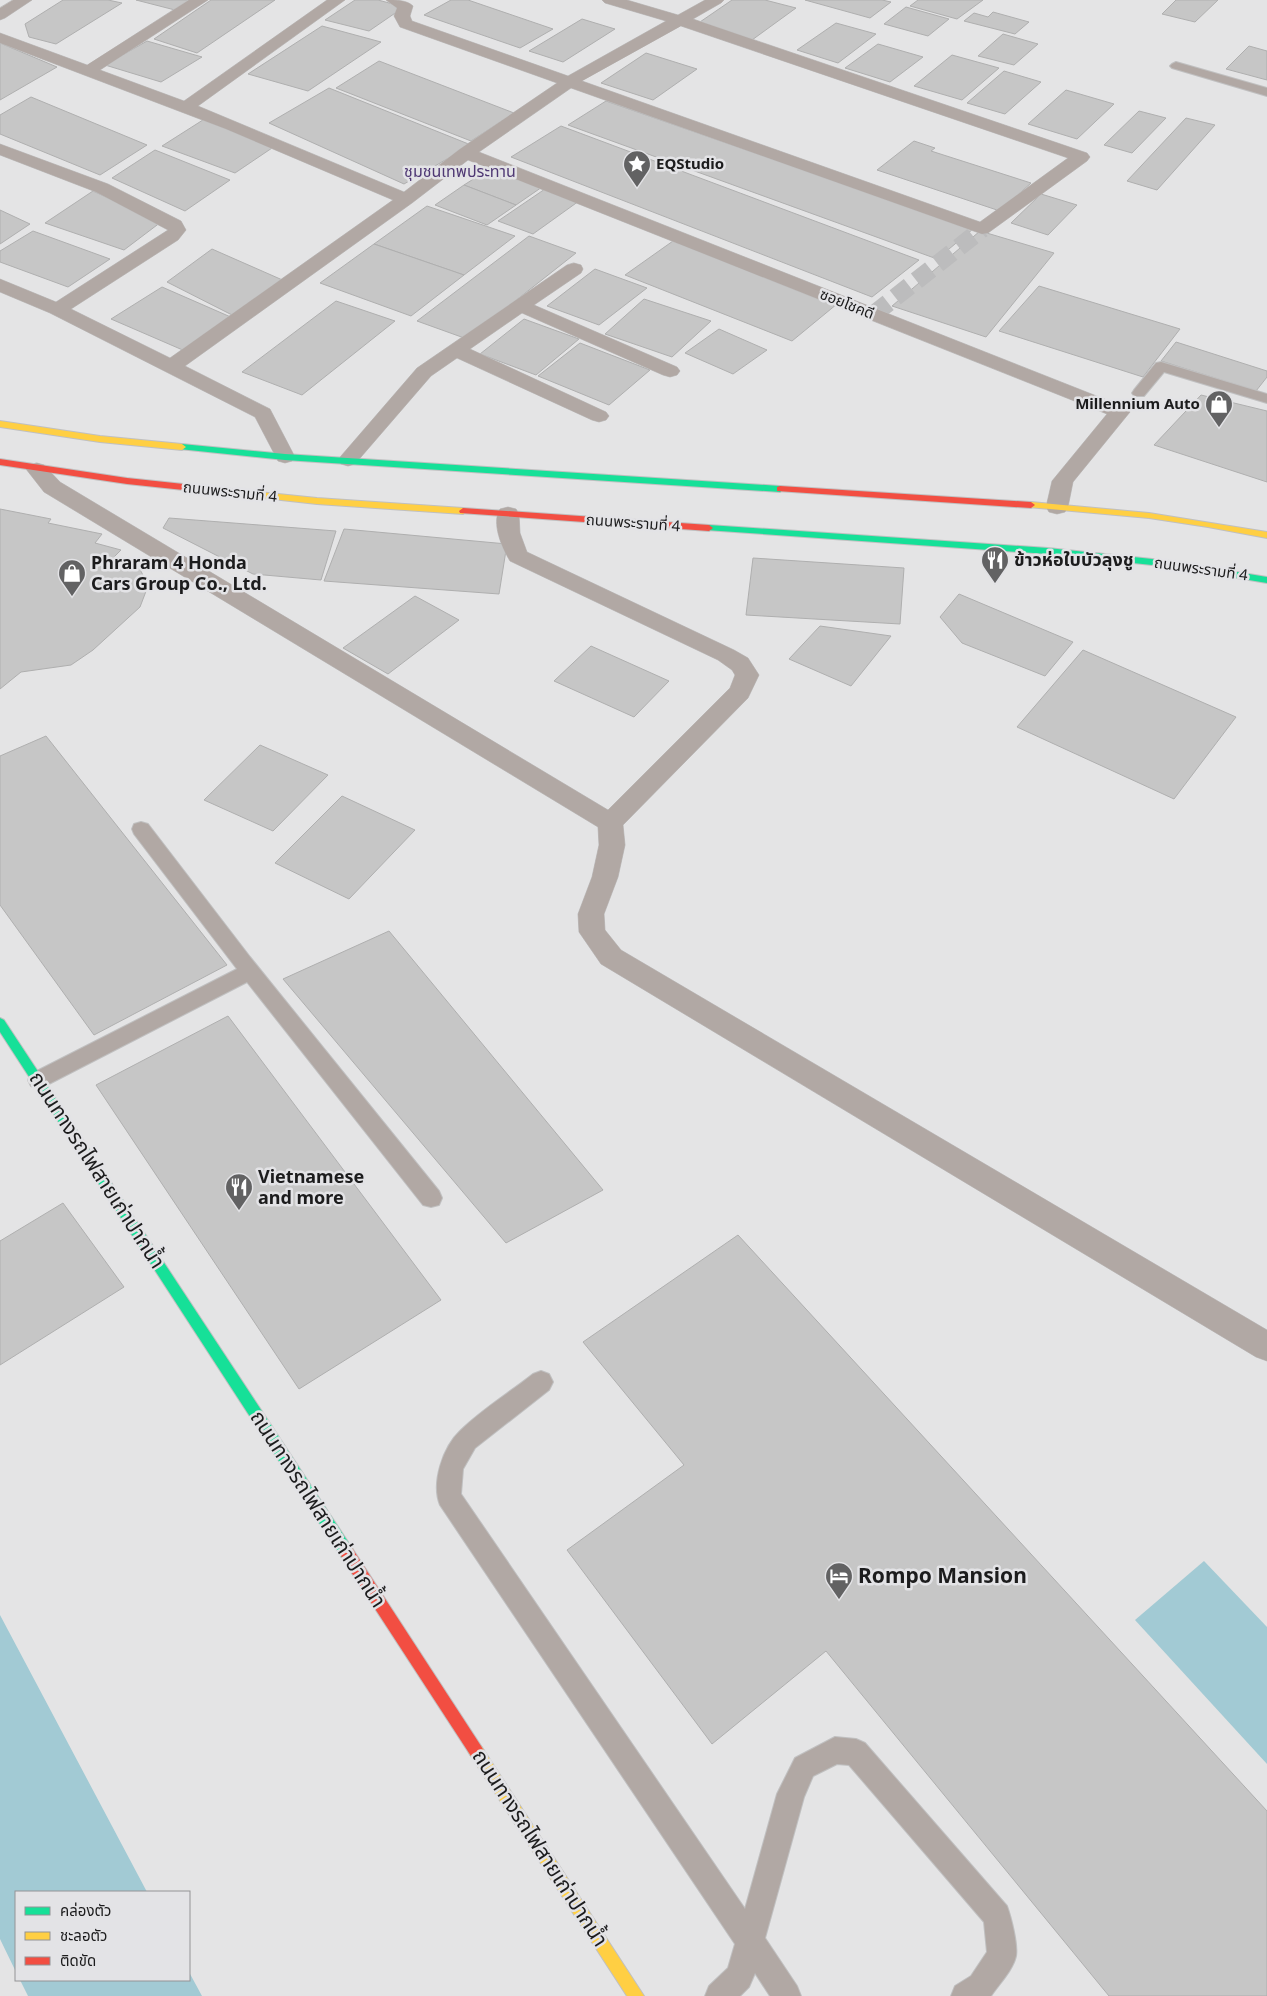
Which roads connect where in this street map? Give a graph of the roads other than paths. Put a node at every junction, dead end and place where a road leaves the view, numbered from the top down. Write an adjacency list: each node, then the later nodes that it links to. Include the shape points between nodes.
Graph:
1 (24, 0): 7 (street)
2 (200, 0): 11 (street)
3 (337, 0): 14 (street)
4 (394, 0): 12 (street, via 405,6 402,16 406,24)
5 (610, 0): 8 (street)
6 (716, 0): 8 (street)
7 (0, 15)
8 (679, 20): 12 (street); 12 (street, via 1081,157 982,229)
9 (0, 38): 11 (street)
10 (1176, 66): 13 (lane)
11 (88, 71): 14 (street)
12 (569, 82): 16 (street)
13 (1267, 92)
14 (185, 108): 17 (street)
15 (0, 149): 21 (street, via 102,188 175,225 172,236)
16 (466, 153): 17 (street); 33 (street, ซอยโชคดี, via 1120,412 1063,481)
17 (406, 199): 23 (street)
18 (574, 269): 20 (street)
19 (0, 285): 21 (street)
20 (521, 306): 22 (street); 24 (street)
21 (57, 309): 23 (street)
22 (456, 350): 27 (street); 30 (street, via 424,372)
23 (171, 367): 29 (street, via 263,413)
24 (670, 371)
25 (1139, 392): 26 (lane, via 1161,366)
26 (1267, 399)
27 (599, 416)
28 (0, 424): 29 (main road, via 100,439)
29 (285, 457): 30 (main road)
30 (348, 460): 33 (main road)
31 (0, 462): 32 (main road, ถนนพระรามที่ 4)
32 (37, 469): 34 (main road, ถนนพระรามที่ 4, via 217,492); 37 (street, via 52,487)
33 (1057, 507): 35 (main road, via 1151,515)
34 (508, 514): 36 (main road, ถนนพระรามที่ 4, via 1048,551 1171,564); 37 (street, via 509,533 518,556 726,655 740,664 747,675 740,692)
35 (1267, 535)
36 (1267, 580)
37 (610, 823): 43 (street, via 612,845 605,878 591,914 592,932 611,957)
38 (141, 829): 39 (lane)
39 (246, 966): 41 (lane); 42 (lane)
40 (0, 1023): 41 (main road, ถนนทางรถไฟสายเก่าปากน้ำ)
41 (35, 1075): 46 (main road, ถนนทางรถไฟสายเก่าปากน้ำ)
42 (431, 1198)
43 (1267, 1347)
44 (540, 1382): 45 (lane, via 467,1440 451,1467 449,1497)
45 (750, 1944): 47 (lane, via 739,1977); 48 (lane); 49 (lane, via 791,1794 804,1767 835,1750 856,1752 997,1916 1002,1955 981,1986)
46 (636, 1996)
47 (719, 1996)
48 (787, 1996)
49 (965, 1996)

